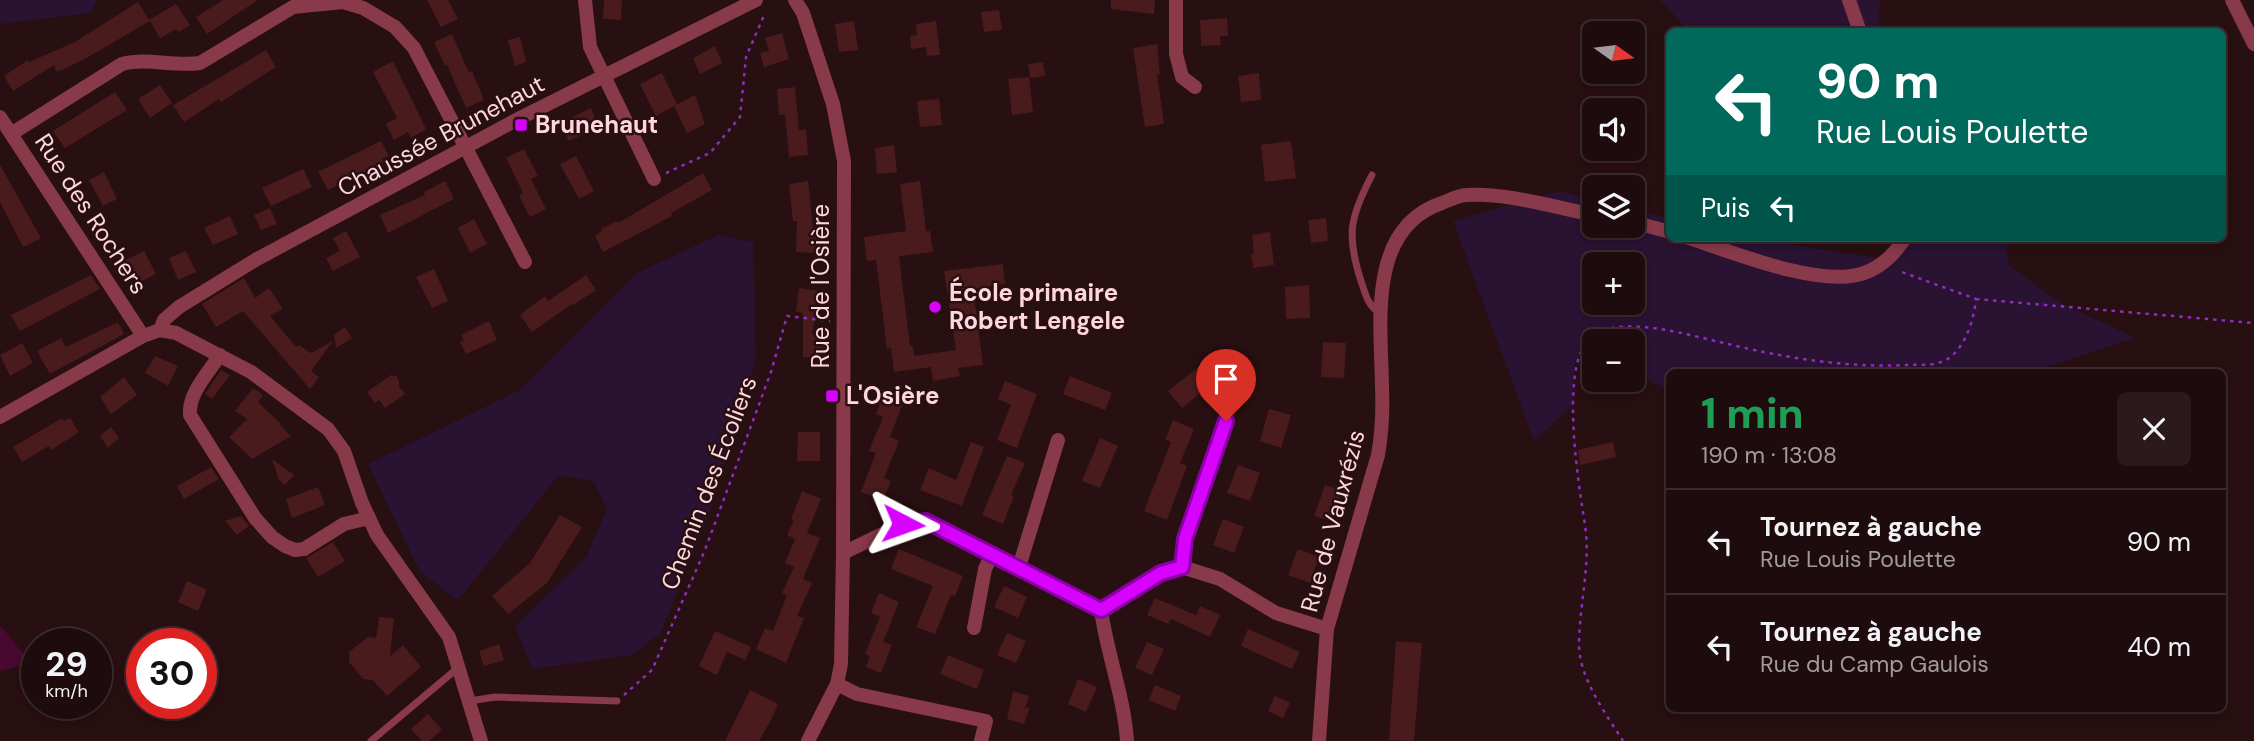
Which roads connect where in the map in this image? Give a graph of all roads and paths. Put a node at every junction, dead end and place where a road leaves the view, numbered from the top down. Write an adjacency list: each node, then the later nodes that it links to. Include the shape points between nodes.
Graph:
1 (585, 0): 11 (street, via 590,47)
2 (796, 0): 27 (street, Rue de l'Osière, via 833,104 844,161)
3 (1176, 0): 12 (street, via 1176,54 1182,76)
4 (1849, 0): 9 (street)
5 (2232, 0): 10 (street)
6 (343, 1): 7 (street); 15 (street, via 396,27 414,48)
7 (291, 4): 14 (street, via 200,63 122,64)
8 (762, 4): 11 (street, Chaussée Brunehaut); 17 (path, via 746,57 740,117 710,153)
9 (1859, 28)
10 (2254, 44)
11 (605, 76): 15 (street, Chaussée Brunehaut); 17 (street)
12 (1195, 87)
13 (0, 117): 14 (street, Rue des Rochers)
14 (11, 134): 30 (street, Rue des Rochers)
15 (464, 148): 23 (street); 29 (street, Chaussée Brunehaut, via 257,259 179,307)
16 (1372, 175): 26 (lane, via 1352,221 1351,245 1369,306)
17 (654, 179)
18 (1582, 213): 26 (street, Rue de Vauxrézis, via 1466,195 1431,207 1412,218 1395,241)
19 (1645, 225): 20 (street)
20 (1666, 231)
21 (1703, 242): 24 (street, via 1805,272 1839,277)
22 (1902, 242): 24 (street)
23 (526, 262)
24 (1881, 265): 25 (path)
25 (1976, 299): 28 (path); 53 (path, via 1974,318 1962,346 1940,363 1877,366 1774,355 1642,327 1616,327 1595,334 1584,345 1576,368 1573,431 1587,540 1579,649 1593,694)
26 (1380, 313): 42 (street, Rue de Vauxrézis, via 1382,427 1378,455)
27 (844, 322): 36 (street, Rue de l'Osière); 46 (path, Chemin des Écoliers, via 787,316 771,372 695,574 652,670)
28 (2254, 323)
29 (160, 330): 30 (street); 31 (street)
30 (144, 336): 32 (street)
31 (220, 355): 35 (street, via 328,429 344,451); 35 (street, via 192,398 190,415 255,518 272,537 295,550 304,549 344,524)
32 (0, 417)
33 (1226, 421): 39 (street, via 1185,539)
34 (1058, 440): 38 (street)
35 (369, 518): 43 (street, via 449,637)
36 (843, 553): 37 (street, via 903,524 926,521); 44 (street, Rue de l'Osière, via 841,663)
37 (992, 554): 38 (street); 41 (street)
38 (1019, 567): 40 (street)
39 (1182, 567): 40 (street, via 1161,573); 42 (street, via 1220,579 1276,613)
40 (1101, 610): 51 (street)
41 (974, 628)
42 (1327, 629): 52 (street, Rue de Vauxrézis)
43 (460, 667): 45 (street); 47 (lane)
44 (836, 684): 49 (street, Rue de l'Osière); 50 (street, via 857,694 986,721)
45 (470, 701): 46 (lane, via 495,697); 48 (street)
46 (618, 701)
47 (371, 741)
48 (481, 741)
49 (808, 741)
50 (981, 741)
51 (1127, 741)
52 (1319, 741)
53 (1623, 741)

